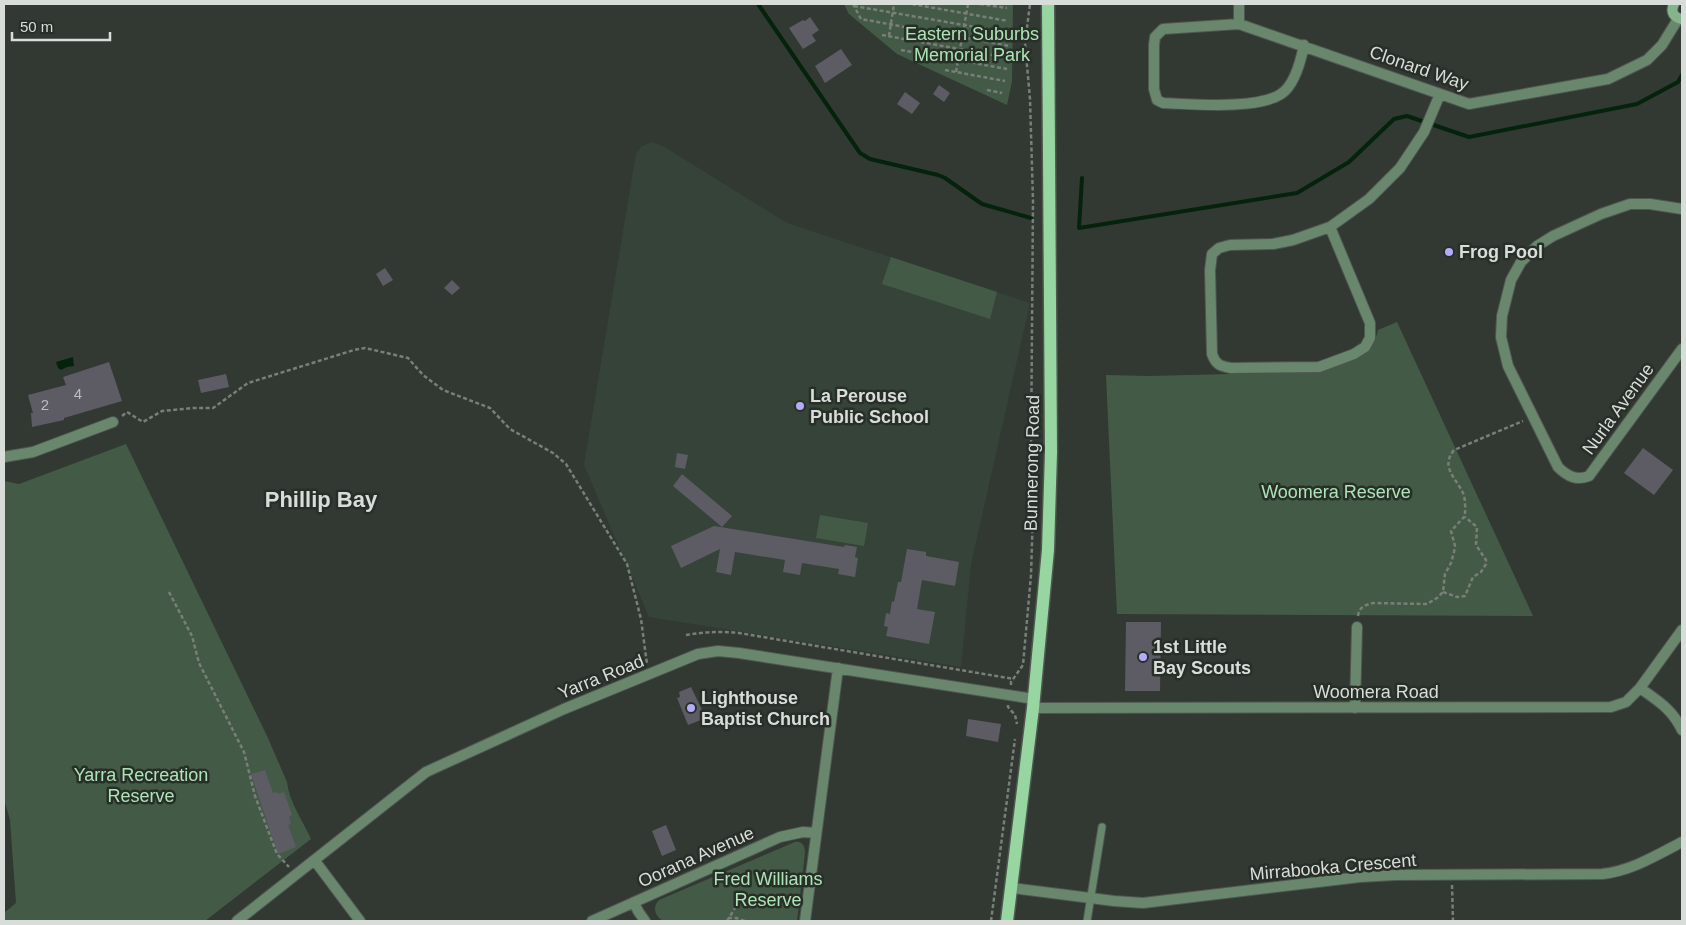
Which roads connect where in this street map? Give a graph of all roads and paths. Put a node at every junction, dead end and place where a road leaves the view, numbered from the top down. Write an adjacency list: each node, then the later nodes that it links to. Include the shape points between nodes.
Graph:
1 (894, 4): 11 (path)
2 (912, 4): 12 (path)
3 (968, 4): 12 (path)
4 (980, 4): 10 (path)
5 (1030, 4): 49 (path, via 1025,44 1030,98 1032,201 1031,468 1028,480 1032,511 1023,665)
6 (1048, 4): 52 (main road, Bunnerong Road, via 1051,452 1048,550)
7 (1239, 4): 16 (street)
8 (1673, 4): 13 (street, via 1672,12)
9 (854, 5): 11 (path); 15 (path, via 861,19)
10 (1007, 8)
11 (893, 13): 15 (path); 17 (path)
12 (966, 13): 14 (path); 17 (path)
13 (1680, 19): 34 (street, Clonard Way, via 1647,60 1608,79 1469,104)
14 (1008, 21)
15 (891, 24): 20 (path); 21 (path)
16 (1239, 24): 22 (street, Clonard Way); 22 (street, via 1163,29 1154,45 1157,100 1162,103 1210,105 1270,100 1283,93 1294,76)
17 (964, 25): 18 (path); 21 (path)
18 (1010, 33)
19 (882, 35): 20 (path)
20 (889, 36): 24 (path)
21 (962, 37): 23 (path); 24 (path)
22 (1304, 45): 34 (street, Clonard Way)
23 (1010, 46)
24 (960, 49): 26 (path); 27 (path)
25 (901, 50): 27 (path)
26 (1009, 58)
27 (958, 60): 28 (path); 30 (path)
28 (1008, 69)
29 (945, 70): 30 (path)
30 (956, 72): 31 (path)
31 (1005, 81)
32 (987, 90): 33 (path)
33 (1002, 93)
34 (1440, 94): 36 (street, via 1424,132 1400,168 1369,199)
35 (1682, 209): 38 (street, via 1630,204 1553,236 1521,262 1511,280 1502,316 1501,337 1508,366)
36 (1330, 227): 36 (street, via 1273,244 1230,245 1212,254 1212,354 1215,362 1231,368 1319,367 1365,347 1370,338 1370,323)
37 (1682, 349): 38 (street, Nurla Avenue, via 1589,476 1574,478 1558,467)
38 (1533, 416): 41 (path, via 1451,454 1449,470 1464,494)
39 (113, 422): 40 (street, via 33,452); 48 (path, via 127,412 143,422 162,411 212,408 248,383 365,348 408,358 443,390 490,408 510,429 566,464 627,564 641,618)
40 (4, 457)
41 (1465, 516): 43 (path, via 1451,531 1455,546 1444,574); 43 (path, via 1477,527 1476,544 1486,564 1482,572 1473,577 1465,596)
42 (169, 592): 59 (path, via 192,636 199,663 244,752 255,796 277,854)
43 (1443, 592): 44 (path, via 1428,604 1373,603 1364,606 1359,611)
44 (1357, 627): 53 (street)
45 (1682, 630): 50 (street, Woomera Road)
46 (686, 635): 49 (path, via 721,631 739,633)
47 (838, 668): 48 (street, Yarra Road, via 718,651 698,654); 51 (street, Yarra Road); 56 (street)
48 (649, 675): 58 (street, Yarra Road, via 564,709 426,772)
49 (1014, 680): 51 (path)
50 (1640, 688): 53 (street, Woomera Road, via 1626,702 1611,707); 54 (street, via 1664,705 1676,717)
51 (1010, 696): 52 (street, Yarra Road); 72 (path, via 1008,707 1017,721)
52 (1034, 704): 53 (street, Woomera Road); 61 (main road, Bunnerong Road)
53 (1355, 708)
54 (1682, 730)
55 (1102, 827): 62 (lane)
56 (816, 833): 64 (street, Oorana Avenue, via 803,832 780,838); 71 (street)
57 (1682, 842): 60 (street, Mirrabooka Crescent, via 1616,872)
58 (315, 861): 59 (street, Yarra Road); 67 (street)
59 (297, 875): 66 (street, Yarra Road)
60 (1452, 875): 62 (street, Mirrabooka Crescent, via 1360,877 1143,903); 75 (path)
61 (1012, 888): 62 (street, Mirrabooka Crescent); 73 (main road, Bunnerong Road)
62 (1090, 898): 74 (lane)
63 (740, 900): 65 (path)
64 (634, 902): 68 (street, Oorana Avenue); 69 (street)
65 (727, 920): 70 (path)
66 (238, 921)
67 (360, 921)
68 (592, 921)
69 (645, 921)
70 (745, 921)
71 (804, 921)
72 (991, 921)
73 (1007, 921)
74 (1087, 921)
75 (1453, 921)

